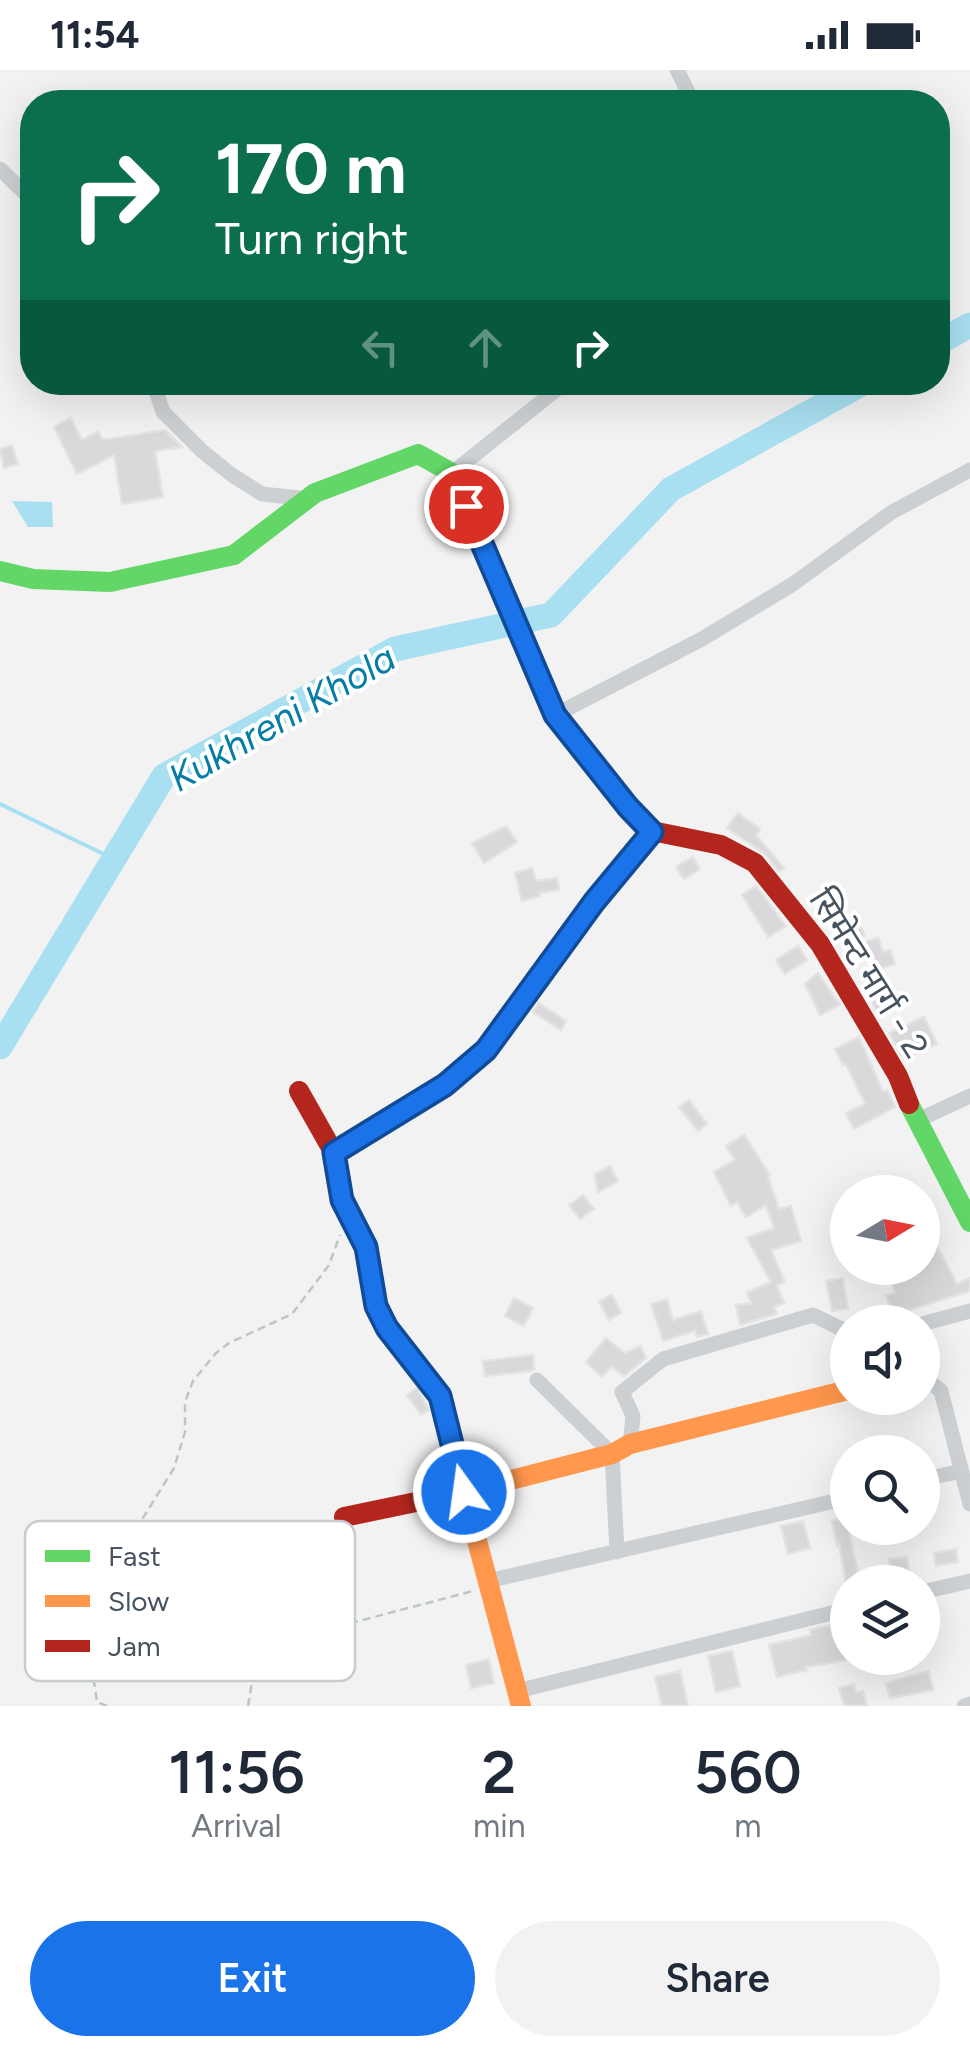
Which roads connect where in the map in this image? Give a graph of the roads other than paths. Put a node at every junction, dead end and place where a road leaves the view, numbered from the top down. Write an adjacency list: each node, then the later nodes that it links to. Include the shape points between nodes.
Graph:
1 (0, 169): 2 (street)
2 (20, 188)
3 (157, 395): 7 (street, via 163,412 232,474 262,494)
4 (550, 395): 6 (street)
5 (970, 470): 9 (street, via 892,512 702,640)
6 (452, 472): 7 (street, via 418,454); 9 (street)
7 (308, 499): 8 (street, via 234,555 110,582)
8 (0, 571)
9 (555, 715): 10 (street)
10 (652, 832): 13 (street, सिमेन्ट मार्ग - 2, via 721,845 756,863 820,944 898,1076); 14 (street, via 486,1050 445,1085)
11 (298, 1091): 14 (street)
12 (970, 1096): 13 (street)
13 (916, 1121): 15 (street, सिमेन्ट मार्ग - 2)
14 (334, 1153): 25 (street, via 342,1200 366,1247 376,1306 440,1396)
15 (970, 1222)
16 (970, 1311): 17 (street)
17 (940, 1319)
18 (830, 1323): 22 (street, via 813,1315 663,1359 622,1392 633,1416)
19 (537, 1380): 22 (street)
20 (940, 1391): 23 (street)
21 (830, 1395): 22 (street)
22 (621, 1449): 25 (street); 29 (street)
23 (961, 1471): 24 (street); 27 (street)
24 (940, 1476)
25 (464, 1492): 28 (street); 31 (street)
26 (830, 1502): 29 (street)
27 (970, 1504)
28 (344, 1516)
29 (617, 1552): 31 (street)
30 (970, 1581): 32 (street)
31 (488, 1584): 34 (street)
32 (940, 1588)
33 (830, 1614): 34 (street)
34 (519, 1699)

